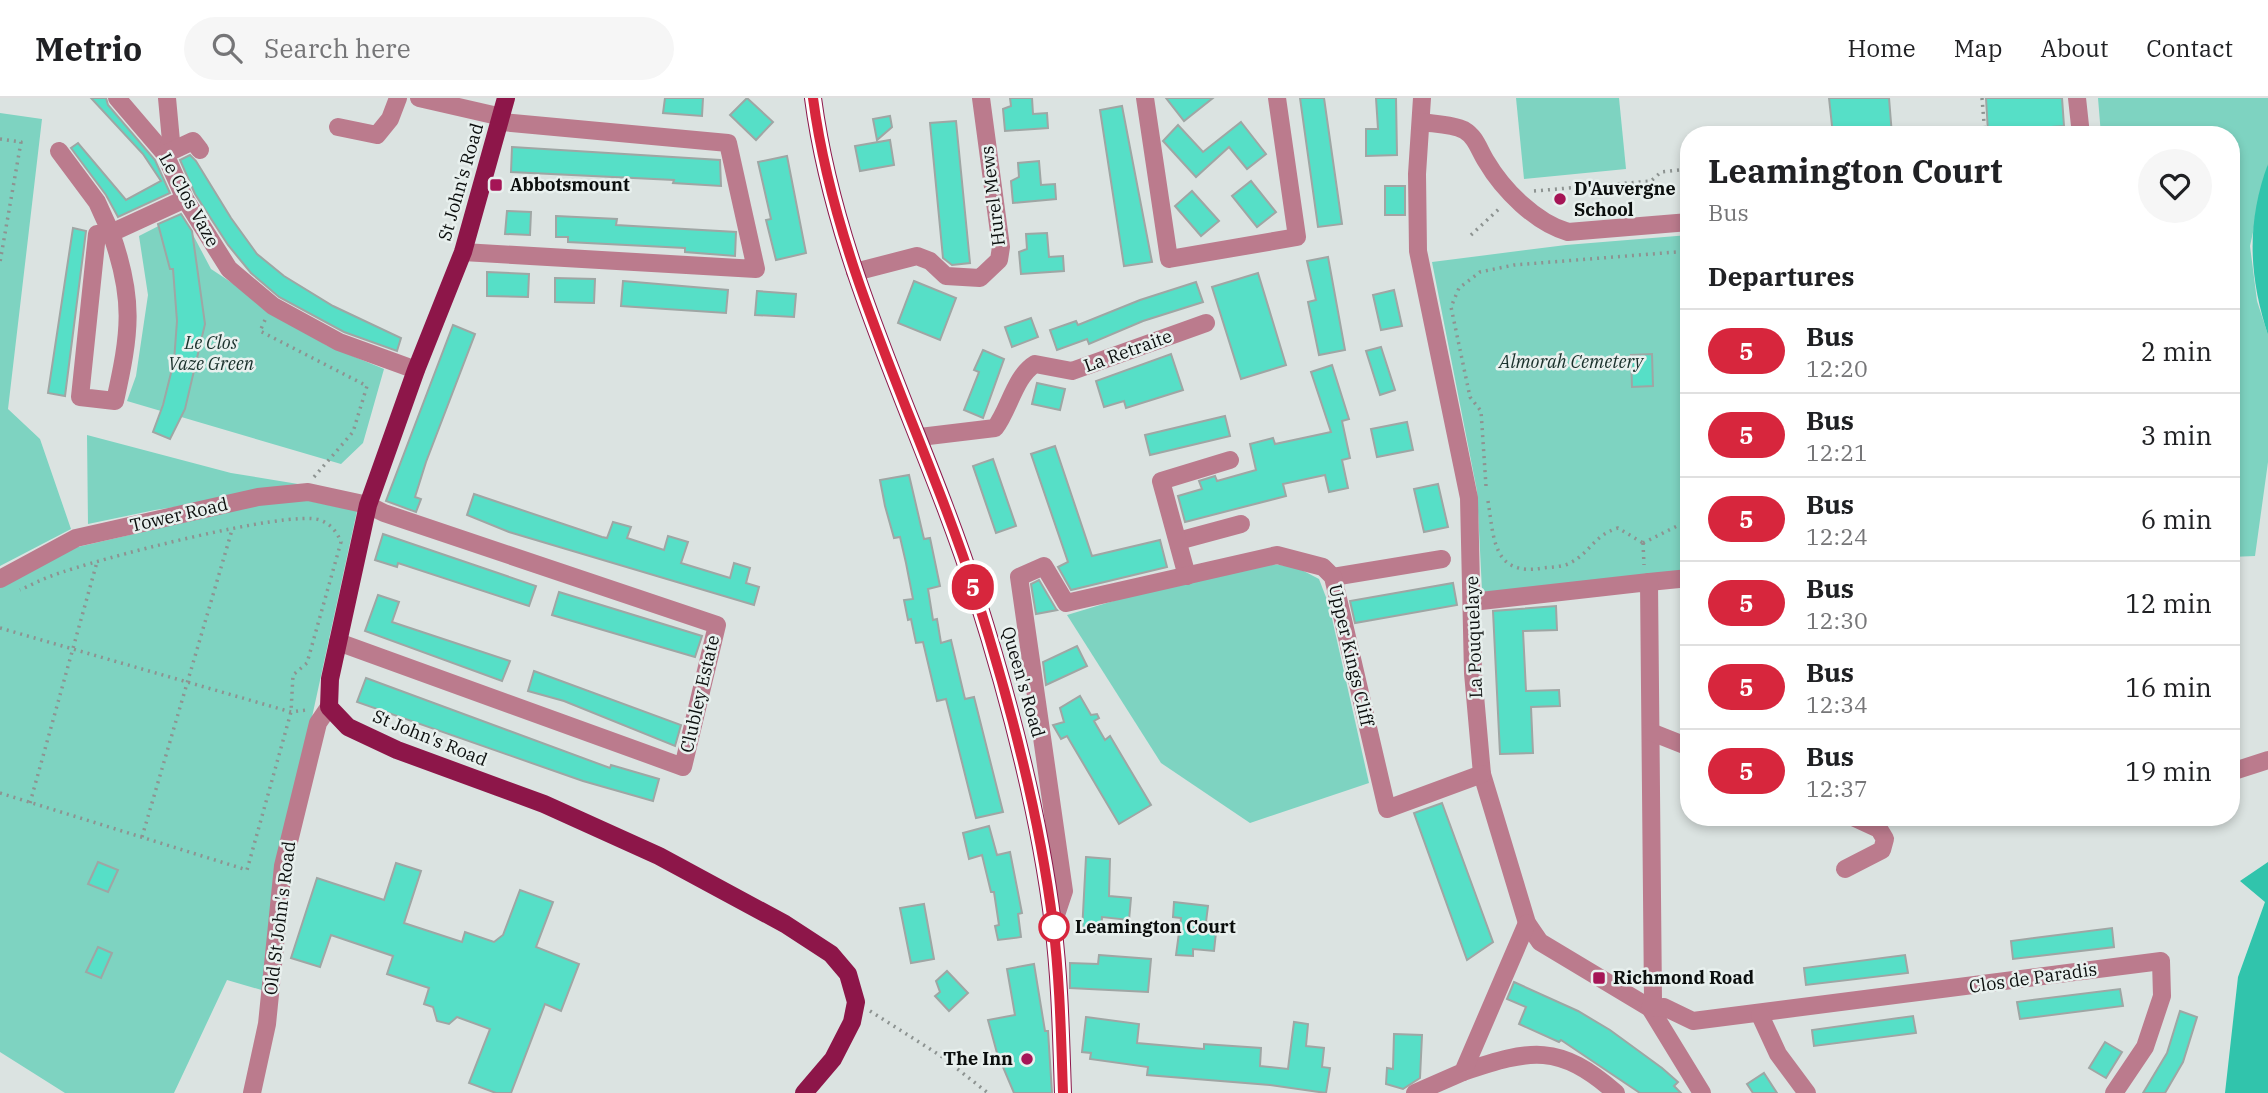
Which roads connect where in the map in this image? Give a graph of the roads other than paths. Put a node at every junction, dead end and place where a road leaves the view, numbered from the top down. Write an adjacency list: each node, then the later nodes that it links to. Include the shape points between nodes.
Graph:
1 (117, 98): 18 (street, Le Clos Vaze)
2 (167, 98): 18 (street, via 171,141)
3 (398, 98): 15 (street, via 377,135)
4 (419, 98): 12 (street)
5 (506, 98): 12 (main road, St John's Road)
6 (813, 98): 23 (main road, Queen's Road, via 826,174)
7 (981, 98): 23 (street, Hurel Mews, via 999,260 980,278 946,276 917,256)
8 (1145, 98): 9 (street, via 1169,259 1297,237)
9 (1277, 98)
10 (1422, 98): 13 (street, La Pouquelaye)
11 (2077, 98): 14 (street)
12 (501, 120): 22 (main road, St John's Road); 22 (street, via 728,143 756,269)
13 (1421, 122): 20 (street, via 1463,129 1513,197 1556,229 1568,232); 37 (street, La Pouquelaye, via 1418,251 1469,498)
14 (2080, 126)
15 (338, 128)
16 (200, 150): 18 (street, via 193,141)
17 (59, 151): 21 (street, via 97,202)
18 (165, 154): 19 (street, Le Clos Vaze)
19 (185, 199): 21 (street); 25 (street, Le Clos Vaze, via 229,269 273,306 338,342)
20 (1680, 223)
21 (111, 233): 21 (street, via 97,234 80,397 115,401 128,345 130,302)
22 (463, 252): 25 (main road, St John's Road)
23 (855, 272): 26 (main road, Queen's Road)
24 (1206, 323): 26 (street, La Retraite, via 1072,371 1035,364 1026,369 1006,415 995,428)
25 (416, 370): 28 (main road, St John's Road)
26 (920, 437): 48 (main road, Queen's Road, via 976,594 1023,758)
27 (1230, 460): 30 (street, via 1161,481)
28 (368, 505): 34 (street, Tower Road, via 308,492 258,497 76,538); 38 (main road, St John's Road); 38 (street, Clubley Estate, via 717,625 682,767)
29 (1241, 524): 30 (street)
30 (1178, 541): 32 (street)
31 (1442, 559): 33 (street)
32 (1187, 576): 33 (street, Upper Kings Cliff, via 1277,555 1323,567); 48 (street, Upper Kings Cliff, via 1066,603 1044,566 1019,577 1064,891)
33 (1333, 577): 44 (street, Upper Kings Cliff, via 1387,809)
34 (0, 579)
35 (1680, 579): 36 (street)
36 (1649, 582): 37 (street); 40 (street)
37 (1472, 603): 44 (street, La Pouquelaye)
38 (338, 642): 39 (main road, St John's Road)
39 (329, 707): 54 (street, Old St John's Road, via 318,723 283,866 267,1024); 55 (main road, St John's Road, via 348,727 397,750 544,804 659,856 785,923 836,960 848,974 856,1002 852,1022 833,1059)
40 (1651, 732): 41 (street); 49 (street)
41 (1680, 743)
42 (2268, 760): 43 (street)
43 (2240, 769)
44 (1482, 774): 47 (street, La Pouquelaye)
45 (1872, 826): 46 (street, via 1885,839 1882,850)
46 (1845, 869)
47 (1527, 923): 49 (street, La Pouquelaye, via 1540,942); 53 (street)
48 (1053, 924): 56 (main road, Queen's Road)
49 (1650, 1008): 50 (street, Clos de Paradis, via 1664,1007 1693,1021); 59 (street, La Pouquelaye)
50 (1760, 1015): 60 (street, via 1778,1054); 61 (street, Clos de Paradis, via 2161,961 2162,996 2145,1047)
51 (1522, 1041): 52 (street)
52 (1541, 1052): 53 (street); 58 (street, via 1570,1061)
53 (1463, 1072): 57 (street)
54 (252, 1093)
55 (804, 1093)
56 (1063, 1093)
57 (1415, 1093)
58 (1616, 1093)
59 (1702, 1093)
60 (1807, 1093)
61 (2114, 1093)

